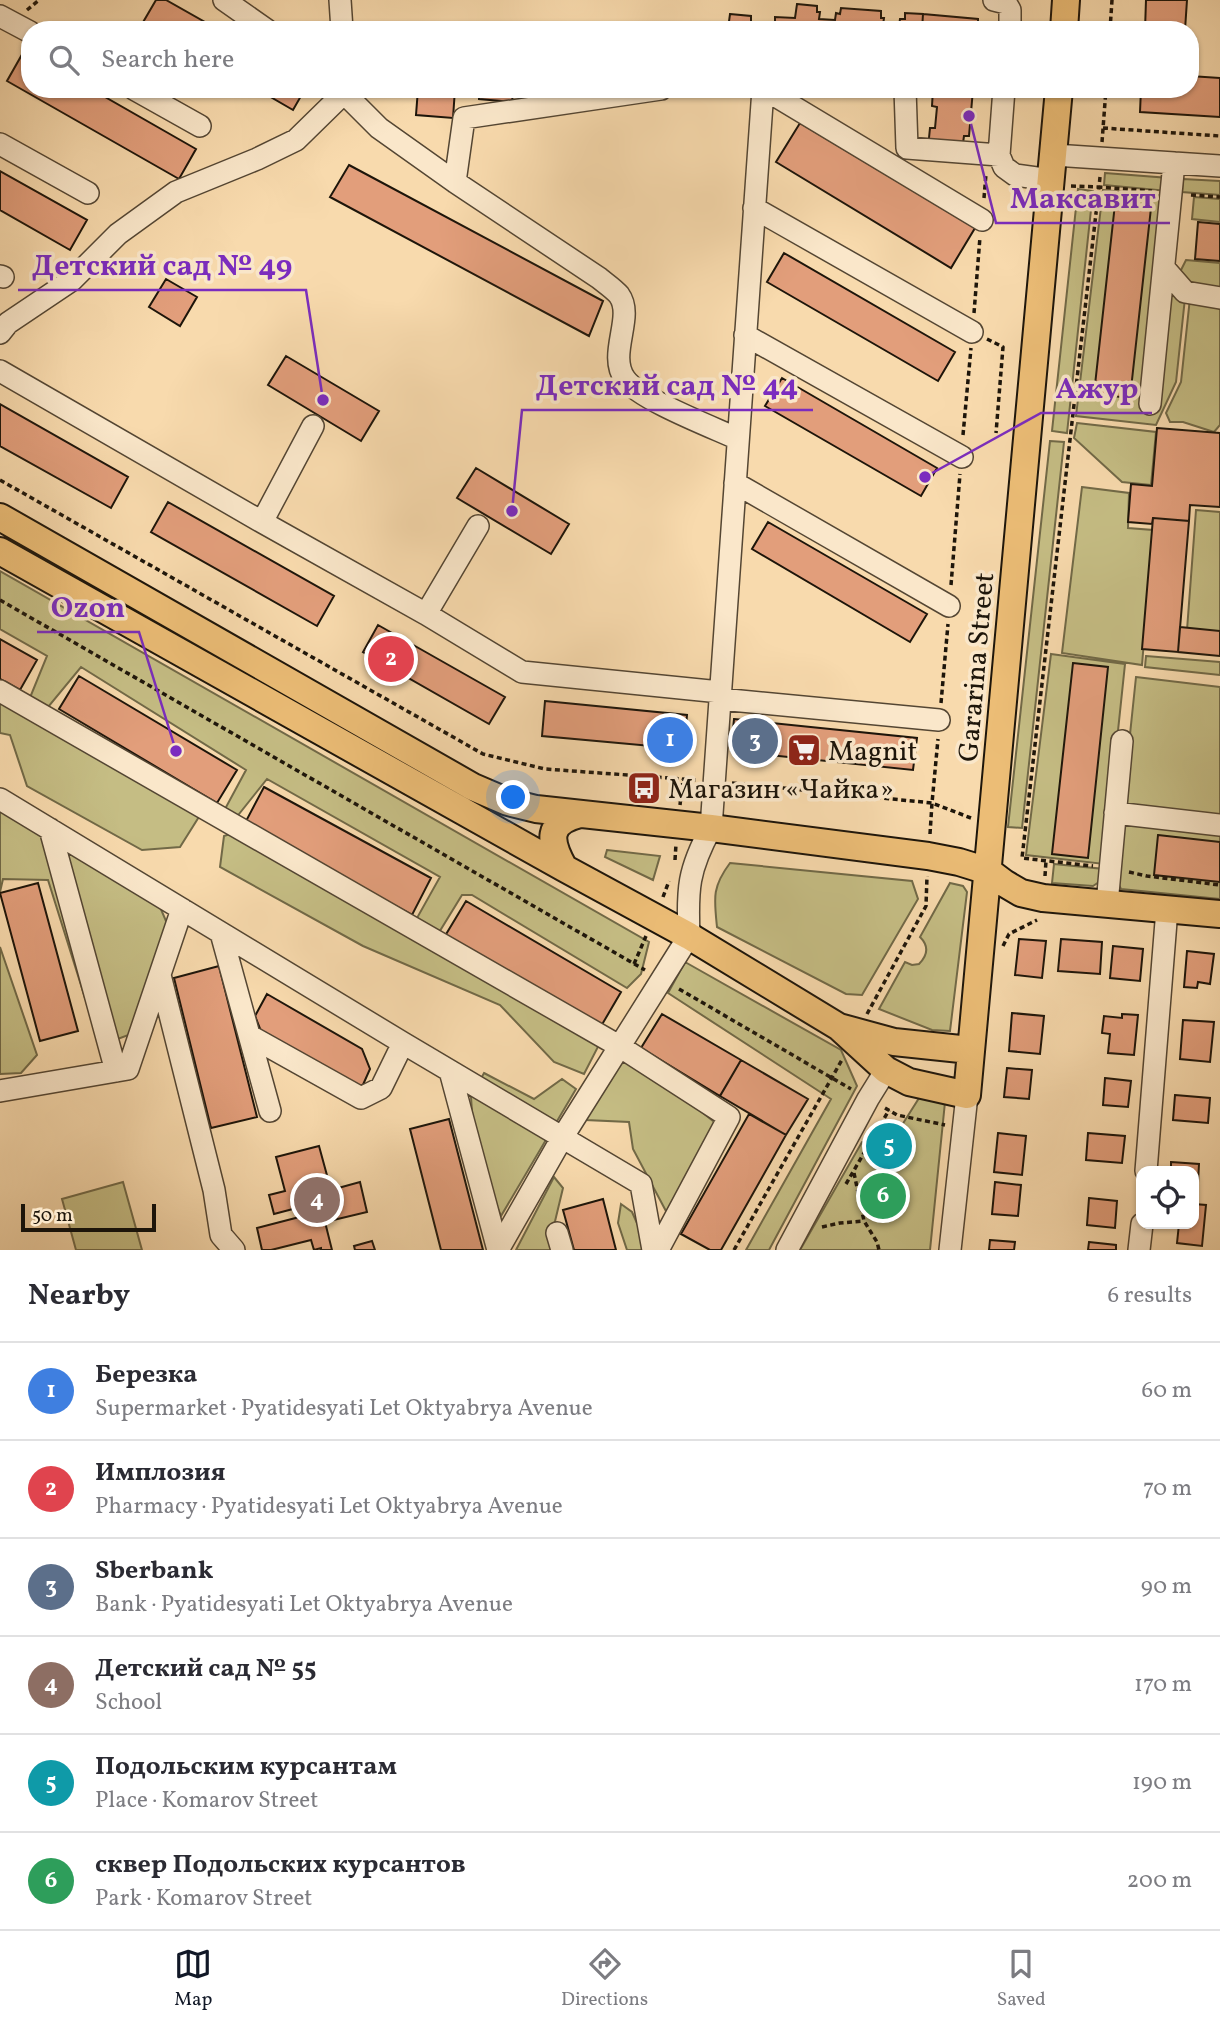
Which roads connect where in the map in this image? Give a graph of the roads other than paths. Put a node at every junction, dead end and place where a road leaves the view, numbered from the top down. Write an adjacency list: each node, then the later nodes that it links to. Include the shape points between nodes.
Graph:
1 (224, 0): 6 (street)
2 (340, 0): 7 (street)
3 (994, 0): 8 (street, via 1006,3)
4 (1066, 0): 9 (main road)
5 (0, 16): 10 (street)
6 (254, 21)
7 (341, 21)
8 (1010, 21)
9 (1065, 21)
10 (21, 27)
11 (150, 98): 20 (street)
12 (337, 98): 33 (street, via 296,139 176,192)
13 (351, 98): 26 (street, via 379,128)
14 (600, 98): 26 (street, via 464,118)
15 (763, 98): 28 (street)
16 (779, 98): 29 (street)
17 (905, 98): 22 (street, via 907,148)
18 (1003, 98): 22 (street)
19 (1058, 98): 25 (main road, Gararina Street)
20 (201, 126)
21 (0, 144): 27 (street)
22 (999, 155): 25 (street, via 1004,167 1015,175)
23 (1174, 163): 24 (street); 25 (street, via 1101,158); 30 (street)
24 (1220, 166)
25 (1052, 173): 58 (main road, Gararina Street)
26 (455, 182): 38 (street, via 620,296 625,313 618,356 623,377 639,393)
27 (88, 193)
28 (754, 208): 32 (street); 34 (street)
29 (982, 220)
30 (1164, 268): 31 (street, via 1185,292); 36 (street)
31 (1220, 298)
32 (972, 332)
33 (0, 333)
34 (745, 335): 38 (street); 39 (street)
35 (0, 371): 42 (street)
36 (1150, 404)
37 (313, 426): 42 (street)
38 (738, 439): 40 (street)
39 (961, 457)
40 (735, 483): 45 (street); 48 (street)
41 (0, 517): 53 (main road, via 473,787 508,802)
42 (262, 522): 46 (street)
43 (478, 526): 46 (street)
44 (0, 551): 57 (main road)
45 (949, 606)
46 (426, 614): 48 (street, via 522,672)
47 (0, 691): 71 (street)
48 (720, 695): 49 (street); 55 (street)
49 (939, 720)
50 (1122, 741): 52 (street)
51 (1, 800): 56 (street)
52 (1115, 813): 54 (street); 60 (street)
53 (580, 814): 55 (main road); 57 (main road, via 556,826 554,852)
54 (1220, 825)
55 (711, 828): 58 (main road, via 928,856); 66 (street, via 690,876)
56 (50, 829): 61 (street); 75 (street)
57 (564, 868): 66 (main road)
58 (988, 871): 59 (main road, via 1021,893); 64 (main road, Gararina Street)
59 (1043, 898): 60 (main road); 64 (main road, via 1000,909)
60 (1107, 904): 62 (main road)
61 (182, 909): 65 (street); 67 (street)
62 (1167, 909): 63 (main road); 80 (street)
63 (1220, 914)
64 (984, 920): 72 (main road, Gararina Street)
65 (220, 933): 69 (street); 70 (street)
66 (689, 936): 68 (main road); 71 (street)
67 (160, 975): 75 (street, via 128,1069); 82 (street, via 221,1235)
68 (850, 1034): 72 (main road); 74 (main road)
69 (250, 1036): 70 (street, via 361,1098 381,1088); 78 (street)
70 (403, 1043): 73 (street)
71 (619, 1046): 79 (street); 85 (street, via 729,1118)
72 (971, 1050): 77 (main road, Gararina Street)
73 (450, 1070): 79 (street); 83 (street)
74 (886, 1070): 77 (main road, via 909,1082); 86 (street)
75 (116, 1071): 76 (street)
76 (0, 1091)
77 (967, 1095): 87 (street, Gararina Street)
78 (270, 1111)
79 (562, 1138): 83 (street); 84 (street, via 641,1185)
80 (1146, 1166)
81 (1141, 1229): 88 (street)
82 (234, 1250)
83 (498, 1250)
84 (653, 1250)
85 (658, 1250)
86 (787, 1250)
87 (950, 1250)
88 (1139, 1250)

